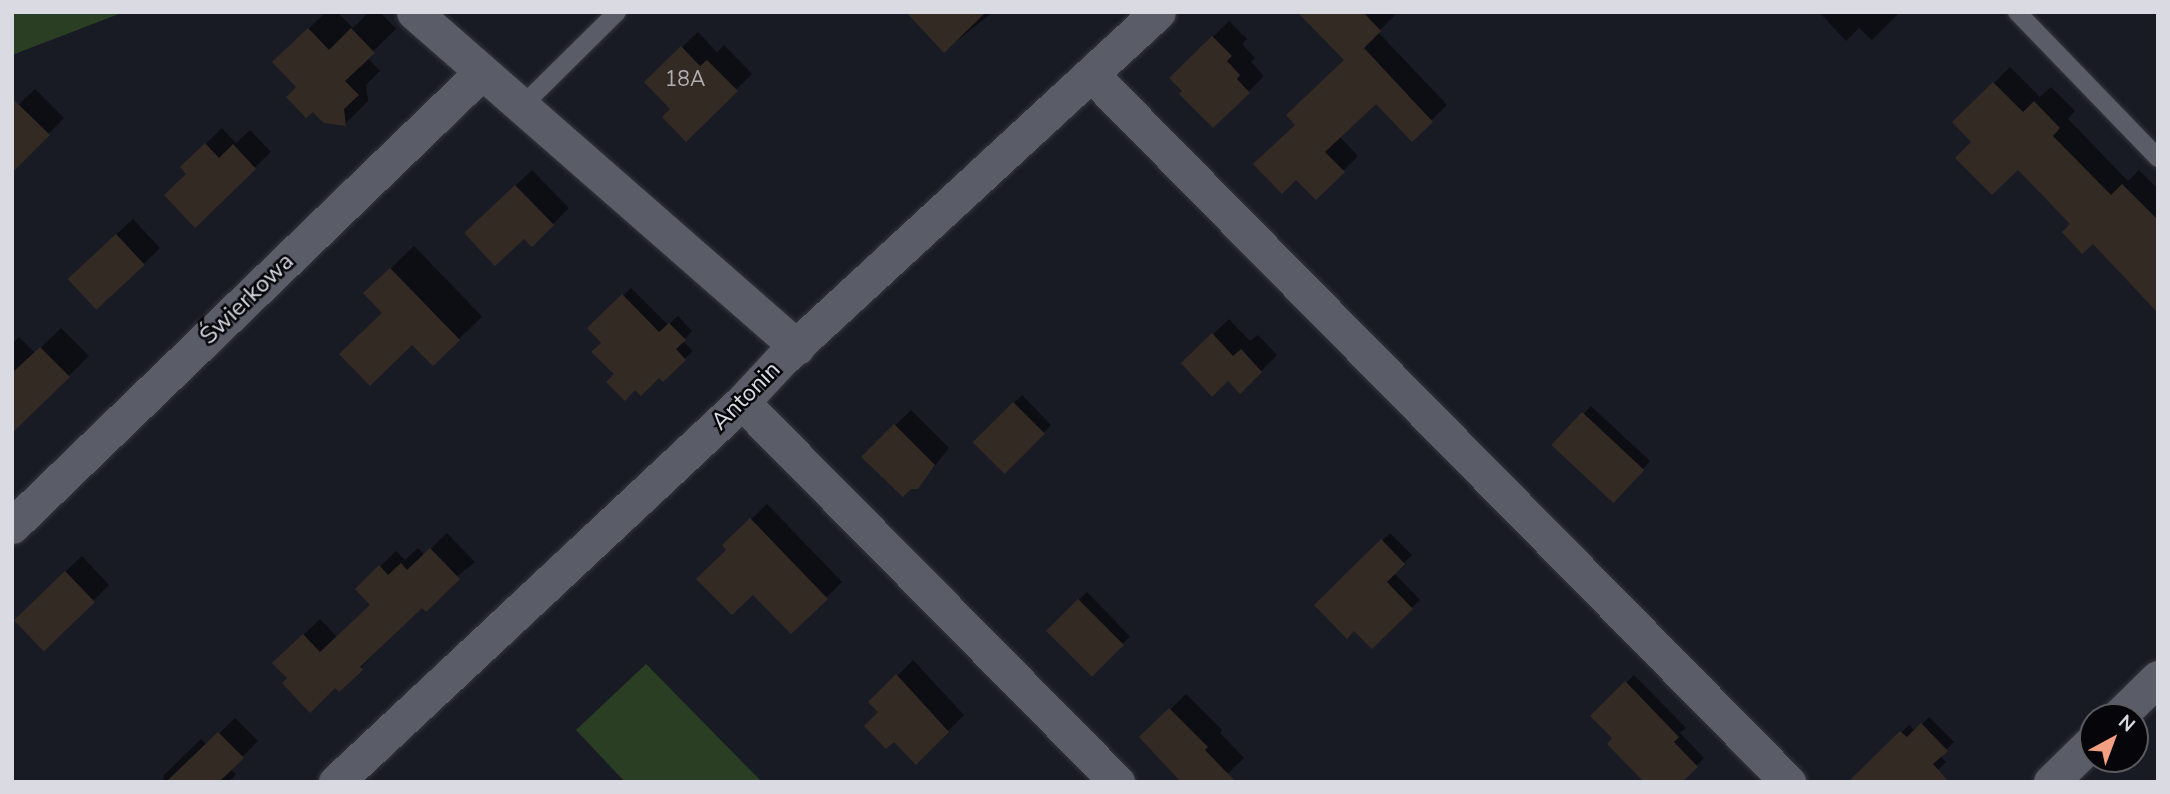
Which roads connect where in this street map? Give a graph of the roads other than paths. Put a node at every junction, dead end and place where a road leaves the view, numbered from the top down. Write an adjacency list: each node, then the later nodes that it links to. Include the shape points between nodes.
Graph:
1 (414, 12): 5 (street)
2 (617, 12): 7 (lane)
3 (1158, 12): 6 (street, Antonin)
4 (2017, 12): 8 (lane)
5 (482, 72): 7 (street); 11 (street, Świerkowa)
6 (1091, 74): 9 (street, Antonin); 17 (street)
7 (521, 107): 9 (street)
8 (2158, 158)
9 (797, 347): 10 (street, Antonin)
10 (743, 402): 15 (street, Antonin); 16 (street)
11 (12, 526)
12 (2158, 678): 13 (street)
13 (2132, 703)
14 (2079, 755): 18 (street)
15 (336, 782)
16 (1116, 782)
17 (1788, 782)
18 (2051, 782)

